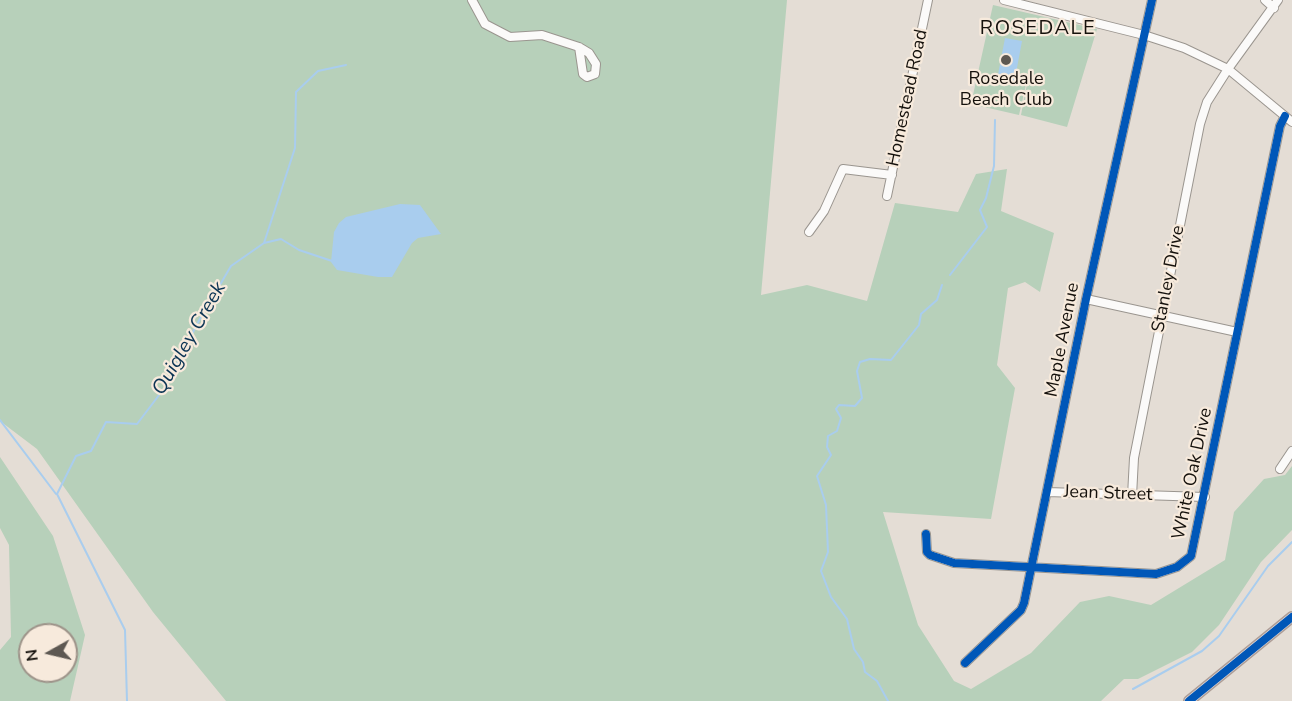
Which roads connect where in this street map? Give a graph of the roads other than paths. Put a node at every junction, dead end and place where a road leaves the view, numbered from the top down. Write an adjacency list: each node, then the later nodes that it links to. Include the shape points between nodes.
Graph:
1 (472, 0): 8 (street, via 485,24 510,37 542,35)
2 (928, 0): 12 (street, Homestead Road)
3 (1004, 0): 7 (street)
4 (1152, 0): 7 (street, Maple Avenue)
5 (1265, 0): 6 (street)
6 (1276, 4): 9 (street, Stanley Drive)
7 (1144, 35): 9 (street, via 1184,48); 15 (street, Maple Avenue)
8 (579, 47)
9 (1227, 69): 10 (street); 16 (street, Stanley Drive, via 1207,102 1200,124)
10 (1285, 116): 11 (street); 17 (street, White Oak Drive)
11 (1292, 122)
12 (892, 174): 13 (street, Homestead Road); 14 (street, via 843,169 824,211)
13 (887, 196)
14 (809, 232)
15 (1086, 299): 16 (street); 20 (street, Maple Avenue)
16 (1162, 316): 17 (street); 21 (street, Stanley Drive, via 1134,458)
17 (1237, 332): 22 (street, White Oak Drive)
18 (1292, 451): 19 (street)
19 (1280, 469)
20 (1047, 492): 21 (street, Jean Street); 24 (street, Maple Avenue)
21 (1131, 495): 22 (street, Jean Street)
22 (1205, 497): 24 (street, White Oak Drive, via 1191,556 1168,571 1156,574)
23 (926, 534): 24 (street, White Oak Drive, via 927,552 954,563)
24 (1033, 567): 26 (street, Maple Avenue, via 1021,610)
25 (1292, 617): 27 (main road)
26 (965, 663)
27 (1189, 701)

